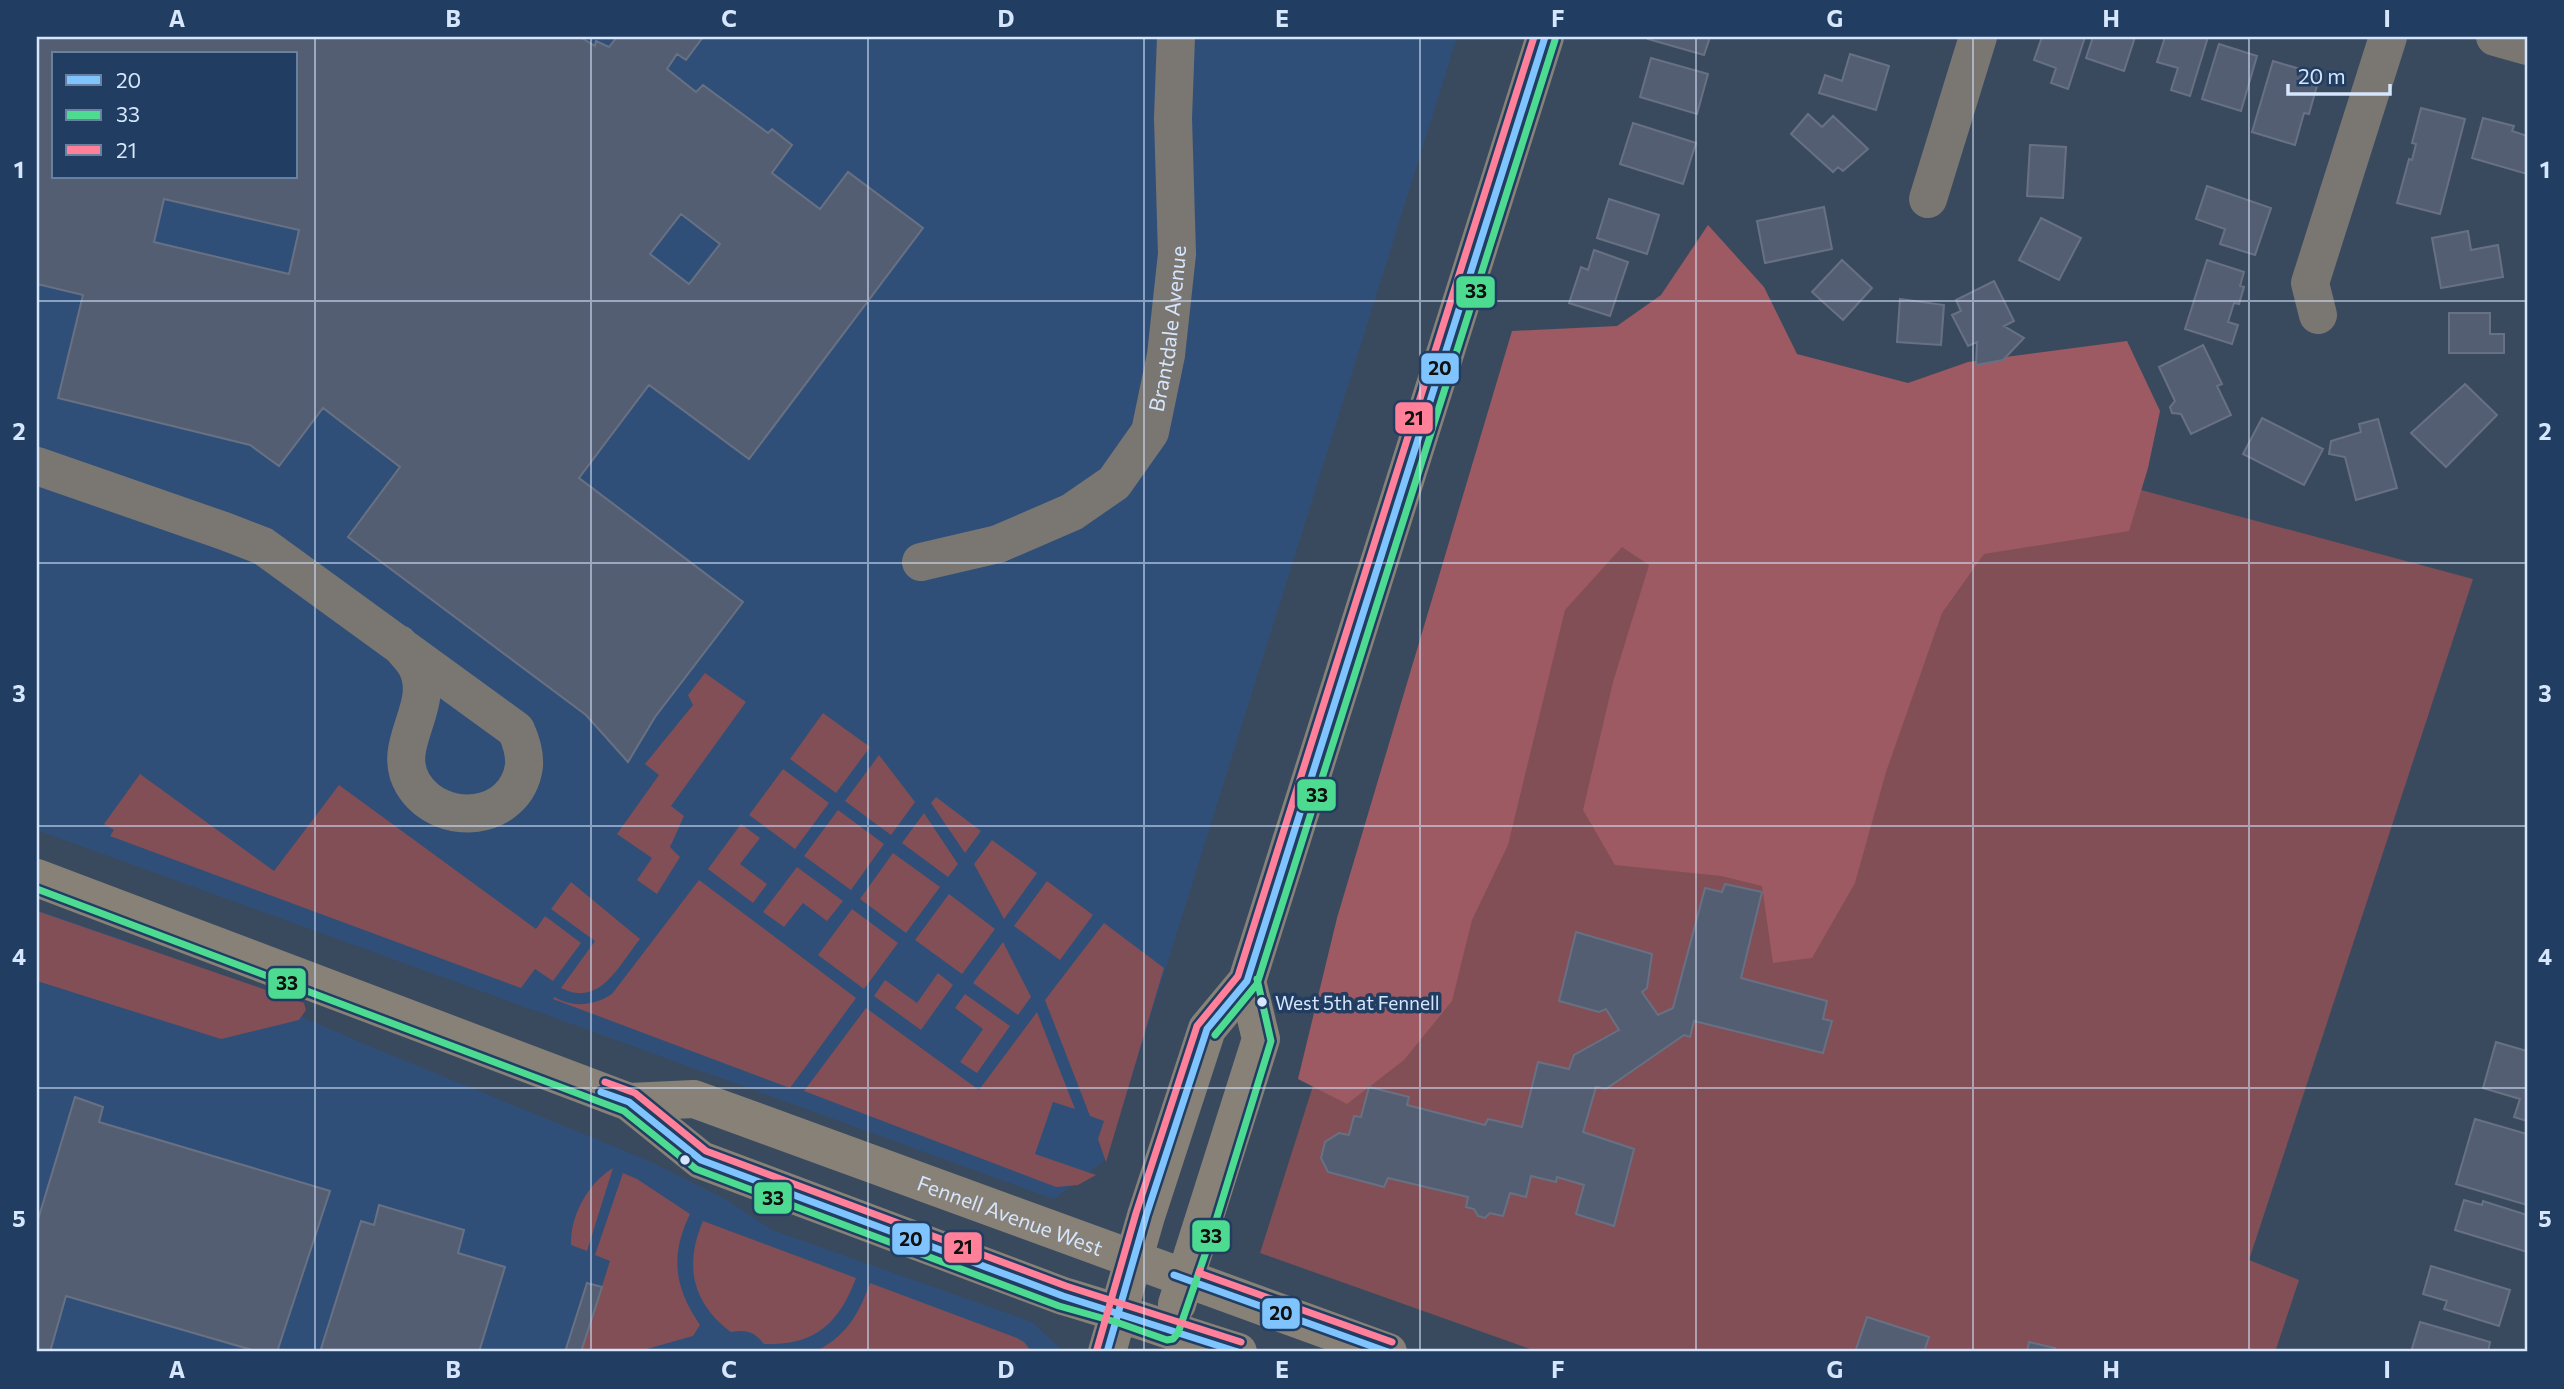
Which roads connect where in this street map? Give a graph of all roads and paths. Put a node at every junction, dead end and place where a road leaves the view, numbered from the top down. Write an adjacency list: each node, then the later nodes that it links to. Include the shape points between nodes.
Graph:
1 (1176, 37): 10 (street, Brantdale Avenue, via 1177,254 1166,355 1150,432 1114,483 1072,512 998,544)
2 (1545, 37): 13 (main road)
3 (1978, 37): 7 (street)
4 (2388, 37): 8 (street, via 2311,283)
5 (2495, 37): 6 (street)
6 (2527, 46)
7 (1928, 199)
8 (2318, 315)
9 (37, 466): 11 (street, via 263,547)
10 (921, 562)
11 (399, 644)
12 (37, 878): 14 (main road, Fennell Avenue West)
13 (1247, 981): 15 (main road, via 1207,1029); 16 (main road, via 1261,1039)
14 (629, 1102): 15 (main road, Fennell Avenue West, via 694,1099); 17 (main road, Fennell Avenue West, via 701,1160 1063,1296)
15 (1133, 1260): 16 (main road, Fennell Avenue West); 17 (main road)
16 (1186, 1279): 18 (main road); 21 (main road, Fennell Avenue West)
17 (1119, 1312): 18 (main road, Fennell Avenue West); 19 (main road)
18 (1165, 1341): 20 (main road, Fennell Avenue West)
19 (1107, 1352)
20 (1238, 1352)
21 (1388, 1352)

